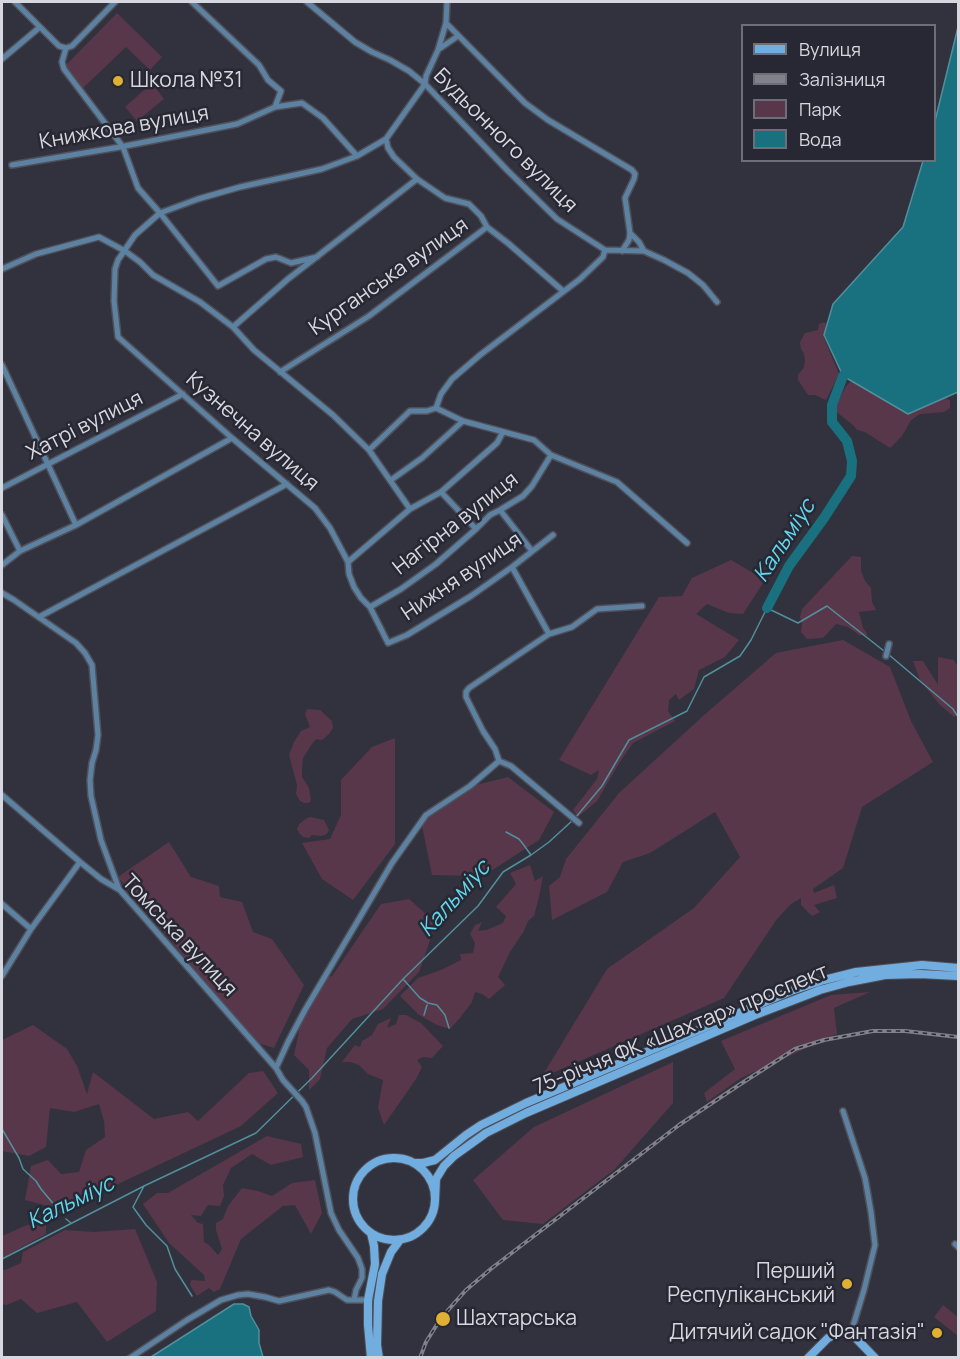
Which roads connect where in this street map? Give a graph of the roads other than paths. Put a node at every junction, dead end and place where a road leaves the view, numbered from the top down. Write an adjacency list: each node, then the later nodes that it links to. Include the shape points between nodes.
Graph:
1 (15, 2): 7 (street)
2 (116, 2): 9 (street)
3 (192, 2): 13 (street, via 259,64 268,80 281,91)
4 (307, 2): 12 (street, Будьонного вулиця, via 355,42)
5 (447, 2): 6 (street)
6 (446, 23): 8 (street); 10 (street)
7 (40, 27): 9 (street); 11 (street)
8 (458, 36): 10 (street); 21 (street, via 525,103 632,170 634,179 625,198)
9 (66, 48): 15 (street, via 64,69)
10 (438, 50): 12 (street)
11 (2, 59)
12 (425, 84): 14 (street); 23 (street, Будьонного вулиця, via 556,219)
13 (275, 107): 15 (street, Книжкова вулиця, via 237,124); 16 (street, Книжкова вулиця, via 302,103 323,117)
14 (386, 140): 16 (street); 18 (street, via 394,157)
15 (123, 147): 17 (street, Книжкова вулиця); 19 (street, via 138,188)
16 (357, 156): 19 (street, via 322,170 240,187)
17 (12, 165)
18 (417, 179): 20 (street, via 445,198 469,204); 26 (street)
19 (160, 213): 22 (street, Кузнечна вулиця, via 135,235); 26 (street, via 218,286 266,259 276,257 291,263)
20 (487, 227): 28 (street); 32 (street, Курганська вулиця, via 369,316)
21 (630, 232): 24 (street); 25 (street)
22 (125, 250): 27 (street, via 99,237 36,254); 30 (street, via 153,275); 33 (street, Кузнечна вулиця, via 115,269 118,337)
23 (605, 250): 25 (street, Будьонного вулиця); 28 (street, via 593,267)
24 (644, 250): 25 (street, Будьонного вулиця); 29 (street, Будьонного вулиця, via 688,273)
25 (622, 251)
26 (317, 257): 30 (street)
27 (2, 269)
28 (563, 291): 34 (street, via 452,379)
29 (717, 302)
30 (233, 327): 32 (street)
31 (2, 365): 40 (street)
32 (280, 372): 38 (street)
33 (183, 394): 37 (street, Кузнечна вулиця); 40 (street, Хатрі вулиця)
34 (436, 408): 35 (street); 38 (street, via 410,411)
35 (464, 421): 36 (street); 41 (street)
36 (503, 432): 39 (street, via 534,440); 44 (street, Нагірна вулиця, via 497,443)
37 (232, 438): 42 (street, Кузнечна вулиця); 48 (street)
38 (369, 450): 41 (street)
39 (551, 456): 46 (street, Нагірна вулиця, via 523,496); 51 (street, via 616,482)
40 (47, 465): 43 (street, Хатрі вулиця); 48 (street)
41 (391, 480): 45 (street)
42 (287, 484): 54 (street, Кузнечна вулиця, via 315,508); 60 (street)
43 (2, 488)
44 (441, 492): 45 (street, Нагірна вулиця); 49 (street)
45 (410, 509): 54 (street, Нагірна вулиця)
46 (500, 510): 49 (street, Нагірна вулиця); 53 (street)
47 (2, 515): 52 (street)
48 (76, 525): 52 (street)
49 (477, 529): 59 (street, Нагірна вулиця, via 436,564)
50 (553, 535): 53 (street, Нижня вулиця)
51 (687, 543)
52 (20, 551): 55 (street)
53 (532, 551): 56 (street, Нижня вулиця)
54 (348, 562): 59 (street, Кузнечна вулиця, via 354,587)
55 (2, 565)
56 (512, 567): 61 (street); 62 (street, Нижня вулиця, via 471,596)
57 (2, 593): 60 (street)
58 (642, 606): 61 (street, via 597,609 572,627)
59 (370, 607): 62 (street, Кузнечна вулиця)
60 (39, 617): 69 (street, via 76,643 92,665 98,735 90,780 101,840)
61 (549, 634): 65 (street, via 466,692)
62 (388, 643)
63 (889, 644): 64 (street)
64 (886, 656)
65 (499, 761): 67 (street, via 511,766); 75 (street, via 426,815 392,863 305,1010)
66 (2, 795): 68 (street, Томська вулиця)
67 (579, 823)
68 (80, 862): 69 (street, Томська вулиця); 71 (street)
69 (120, 890): 75 (street, Томська вулиця)
70 (2, 904): 71 (street)
71 (31, 929): 73 (street)
72 (958, 968): 77 (main road, 75-річчя ФК «Шахтар» проспект, via 922,965 856,972 791,991 508,1112 481,1125 435,1160)
73 (2, 976)
74 (958, 976): 78 (main road, 75-річчя ФК «Шахтар» проспект, via 885,975 820,990 504,1123 444,1166 435,1185)
75 (276, 1068): 81 (street, Томська вулиця, via 302,1101 311,1120 331,1213 362,1269)
76 (843, 1111): 84 (street, via 865,1178 875,1245 853,1326)
77 (414, 1163): 78 (main road, via 430,1179); 79 (main road, via 404,1159 381,1160 363,1173 357,1183 354,1205 363,1226)
78 (435, 1201): 80 (main road, via 434,1212 421,1231)
79 (371, 1233): 80 (main road); 82 (main road, via 375,1264)
80 (400, 1240): 83 (main road, via 386,1261)
81 (354, 1300): 82 (street); 85 (street, via 329,1290 279,1301 238,1295 221,1300)
82 (368, 1300): 83 (street); 86 (main road)
83 (378, 1300): 87 (main road)
84 (848, 1330): 88 (main road, via 828,1338); 89 (main road)
85 (130, 1358)
86 (371, 1358)
87 (380, 1358)
88 (808, 1358)
89 (875, 1358)

